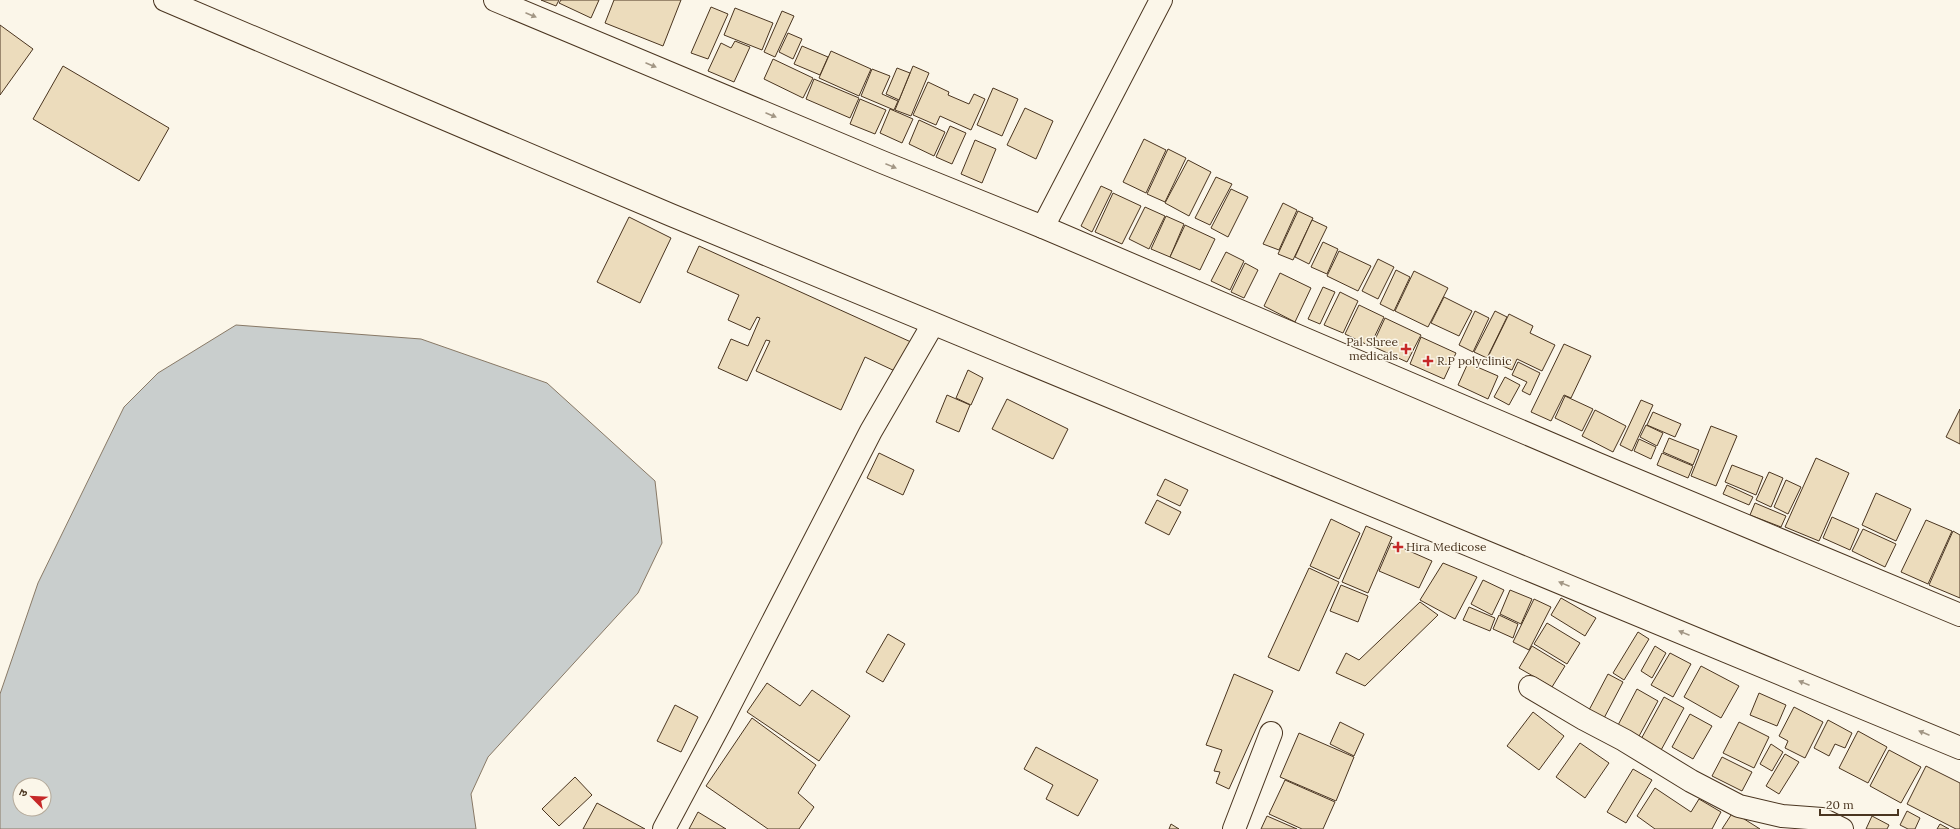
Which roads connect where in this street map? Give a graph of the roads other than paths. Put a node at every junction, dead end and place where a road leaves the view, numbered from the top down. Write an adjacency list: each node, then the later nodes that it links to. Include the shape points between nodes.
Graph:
1 (165, 0): 5 (main road)
2 (495, 0): 4 (main road, one-way to 4)
3 (1161, 0): 4 (main road)
4 (1043, 227): 6 (main road)
5 (933, 324): 9 (main road, one-way to 5); 10 (main road, via 871,431)
6 (1960, 615)
7 (1530, 687): 12 (main road, via 1738,806 1782,816 1822,819)
8 (1271, 733): 11 (main road)
9 (1960, 748)
10 (664, 829)
11 (1234, 829)
12 (1842, 829)

